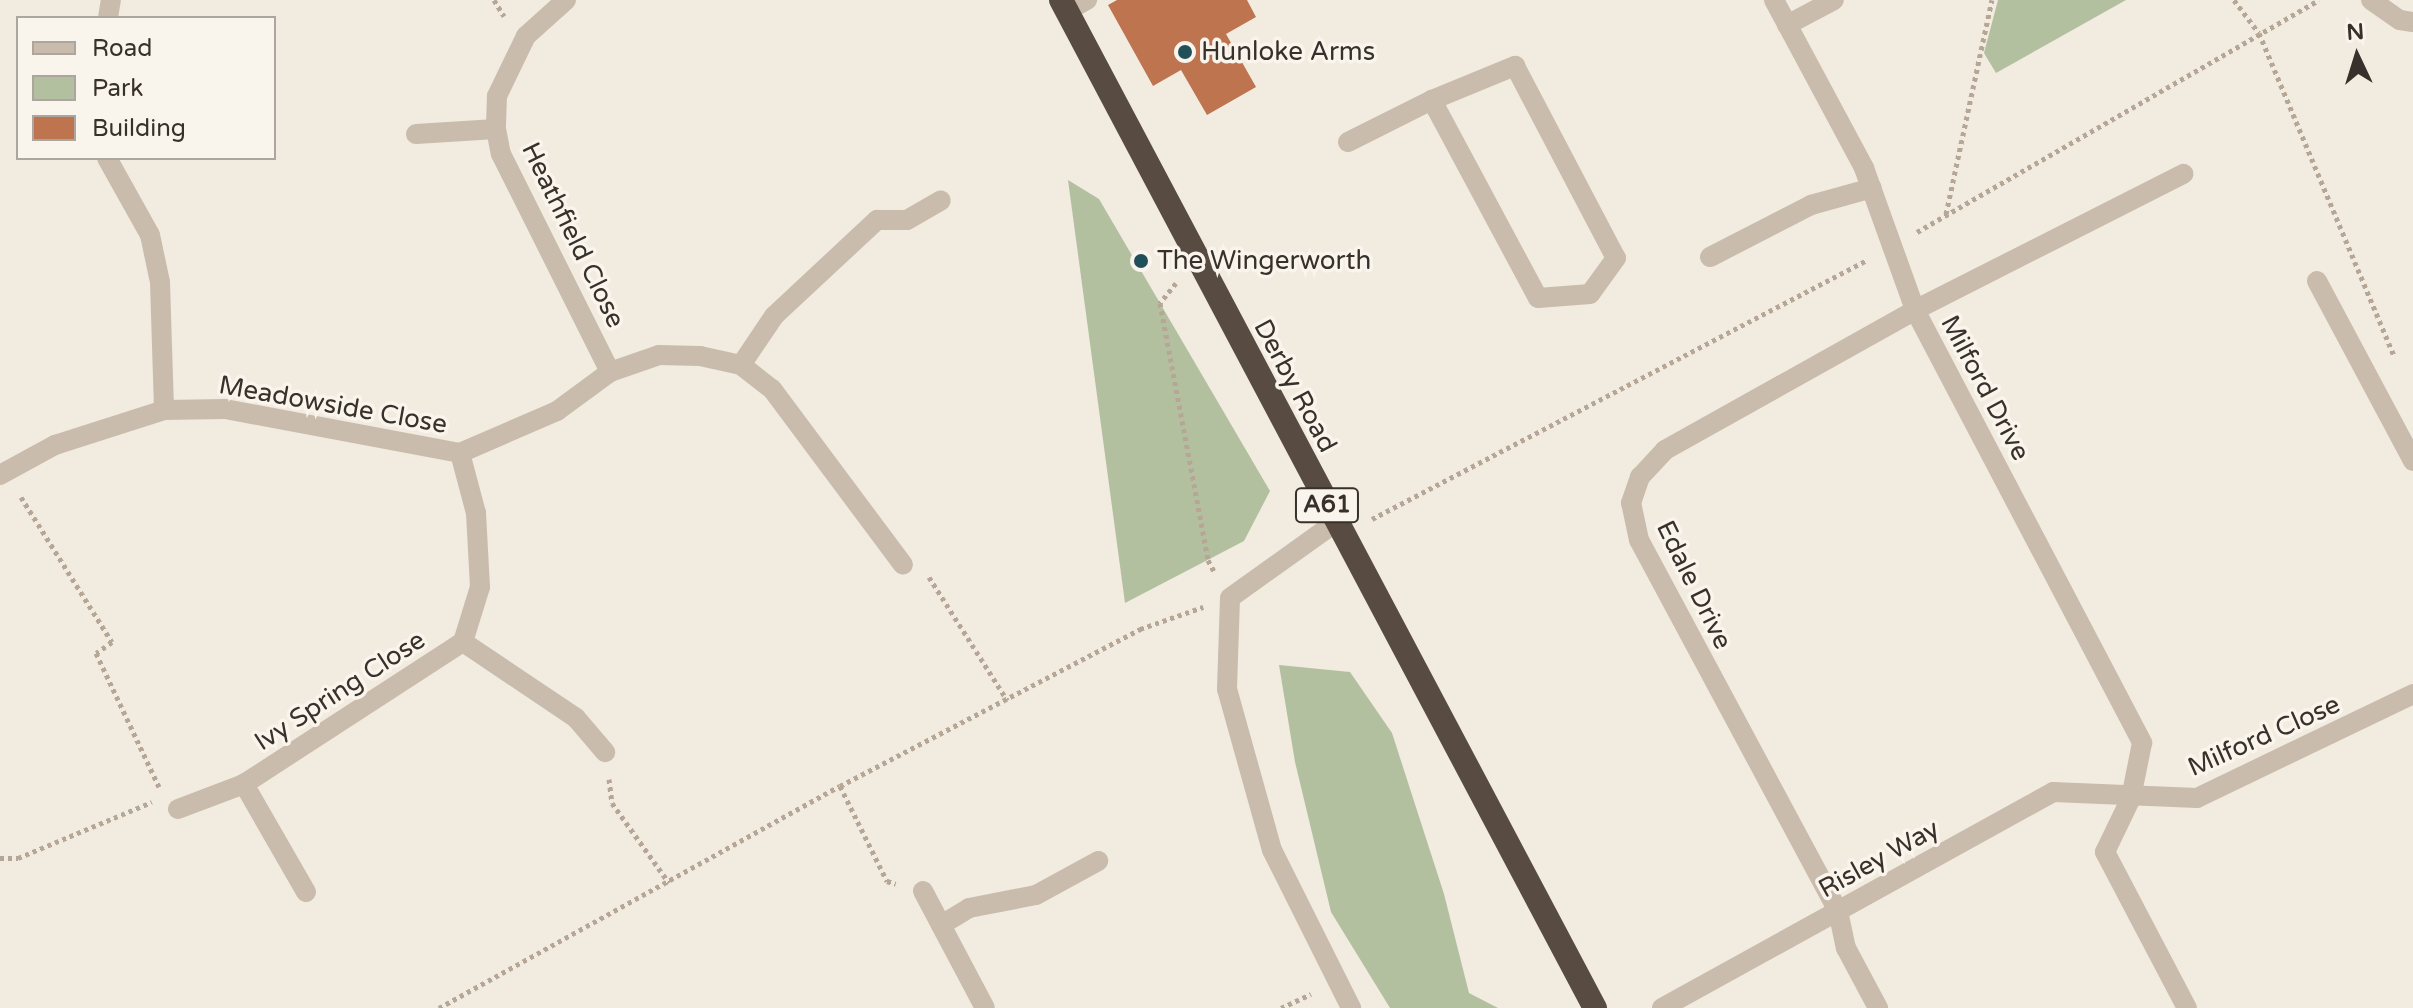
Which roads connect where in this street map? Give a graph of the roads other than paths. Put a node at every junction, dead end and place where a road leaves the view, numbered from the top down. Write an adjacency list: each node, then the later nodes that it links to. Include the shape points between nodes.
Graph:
1 (566, 0): 9 (street, Heathfield Close, via 526,36 497,96)
2 (1774, 0): 7 (street, Milford Drive)
3 (1834, 0): 7 (street)
4 (2371, 0): 6 (street, via 2400,20)
5 (1072, 4): 25 (highway, Derby Road / A61, via 1196,258)
6 (2413, 22)
7 (1787, 25): 14 (street, Milford Drive)
8 (1432, 100): 8 (street, via 1515,66 1616,258 1590,294 1538,298); 11 (street)
9 (496, 129): 10 (street); 20 (street, Heathfield Close, via 501,154)
10 (416, 134)
11 (1348, 142)
12 (108, 160): 21 (street, via 133,196 150,235 160,282)
13 (2183, 174): 18 (street, Edale Drive)
14 (1872, 188): 16 (street, via 1811,205); 18 (street, Milford Drive)
15 (941, 200): 19 (street, via 907,220 877,220 774,316)
16 (1710, 257)
17 (2317, 281): 23 (street)
18 (1915, 310): 31 (street, Milford Drive, via 2142,743); 36 (street, Edale Drive, via 1665,450 1640,477 1631,503 1639,540)
19 (741, 365): 20 (street, Meadowside Close, via 659,355); 26 (street, Meadowside Close, via 772,389)
20 (610, 372): 22 (street, Meadowside Close, via 557,411)
21 (164, 410): 22 (street, Meadowside Close, via 225,409); 24 (street, Meadowside Close, via 55,445)
22 (460, 453): 27 (street, Ivy Spring Close, via 476,513 480,587)
23 (2413, 461)
24 (2, 474)
25 (1339, 528): 39 (street, via 1230,598 1227,689 1272,850); 40 (highway, Derby Road / A61)
26 (903, 565)
27 (463, 642): 29 (street, Ivy Spring Close, via 576,718); 30 (street, Ivy Spring Close)
28 (2413, 694): 31 (street, Milford Close, via 2197,798)
29 (605, 752)
30 (244, 784): 32 (street, Ivy Spring Close); 35 (street, Ivy Spring Close)
31 (2131, 798): 36 (street, Risley Way, via 2053,792); 43 (street, Milford Drive, via 2105,852)
32 (178, 809)
33 (1098, 861): 37 (street, via 1036,895 969,908)
34 (923, 891): 37 (street)
35 (306, 892)
36 (1838, 911): 41 (street, Risley Way); 42 (street, Edale Drive, via 1846,948)
37 (941, 925): 38 (street)
38 (985, 1008)
39 (1351, 1008)
40 (1595, 1008)
41 (1662, 1008)
42 (1878, 1008)
43 (2187, 1008)

